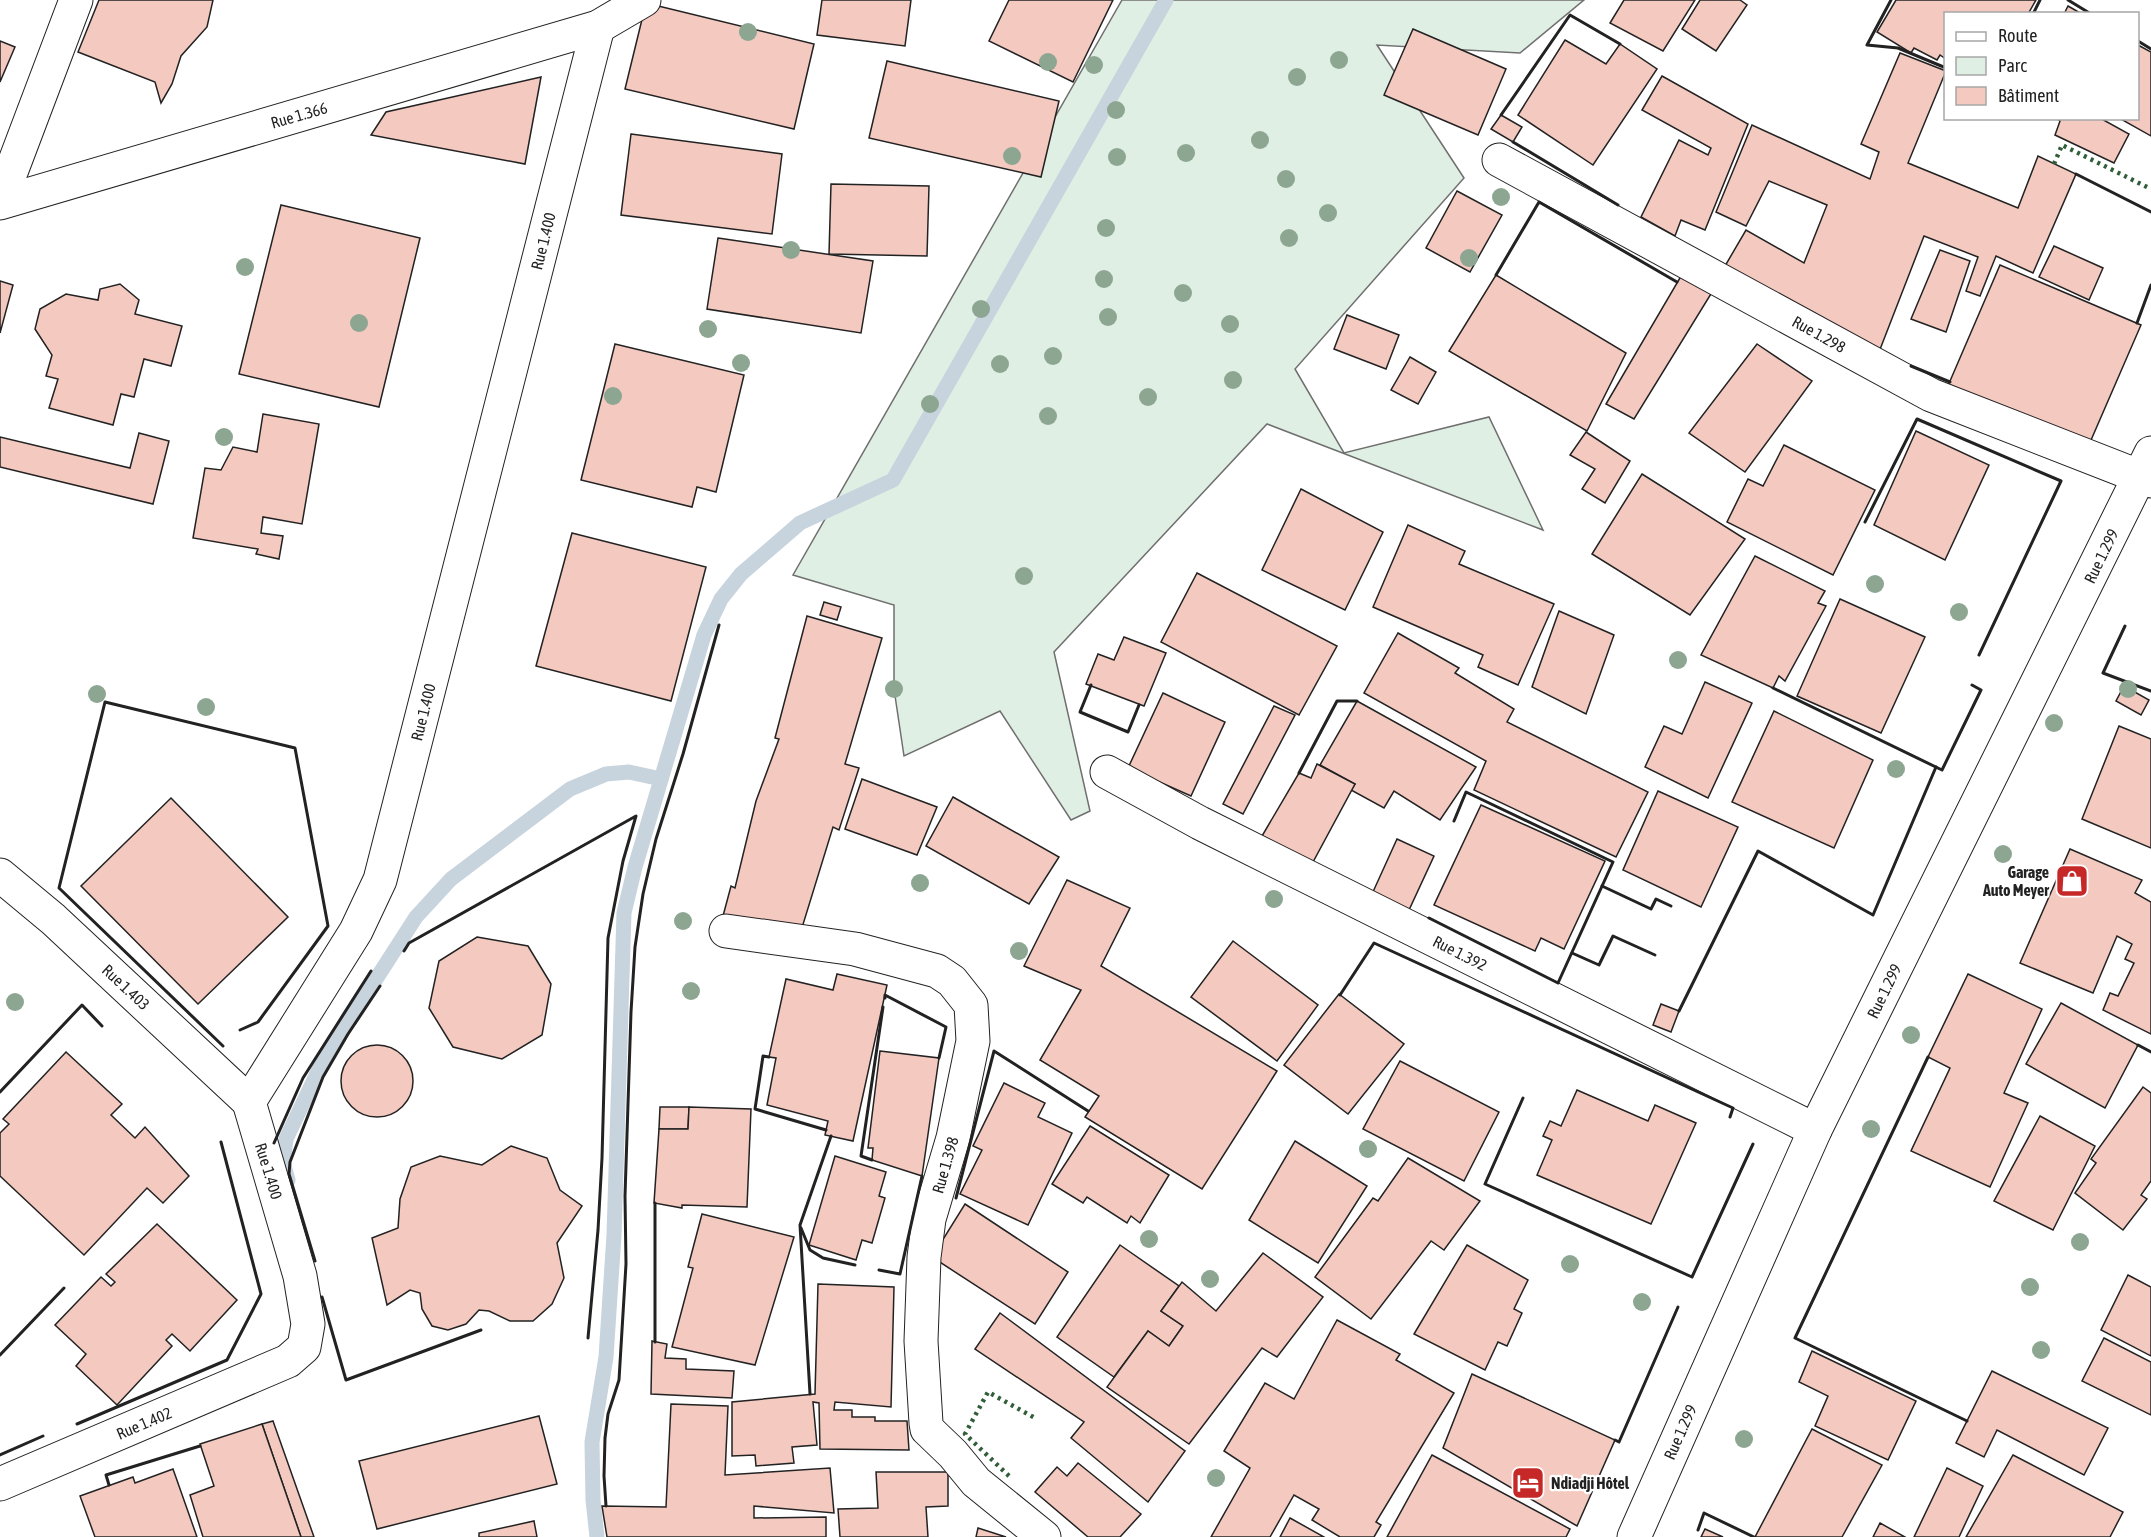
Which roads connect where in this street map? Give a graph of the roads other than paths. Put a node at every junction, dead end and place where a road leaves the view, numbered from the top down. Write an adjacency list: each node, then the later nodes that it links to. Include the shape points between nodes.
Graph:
1 (76, 0): 5 (street)
2 (644, 0): 3 (street, Rue 1.366)
3 (598, 27): 5 (street, Rue 1.366); 10 (street, Rue 1.400, via 380,880 356,932)
4 (1499, 160): 6 (street, Rue 1.298, via 1931,395)
5 (0, 202)
6 (2147, 470): 11 (street, Rue 1.299)
7 (1107, 772): 11 (street, Rue 1.392, via 1210,828)
8 (0, 875): 10 (street, Rue 1.403, via 53,919)
9 (726, 931): 14 (street, Rue 1.398, via 855,949 937,971 952,981 971,1005 973,1041 953,1138 929,1219 924,1257 921,1341 926,1423 976,1482)
10 (249, 1102): 12 (street, Rue 1.400, via 300,1276 309,1324 304,1347)
11 (1815, 1130): 15 (street, Rue 1.299)
12 (288, 1361): 13 (street, Rue 1.402)
13 (0, 1484)
14 (1044, 1537)
15 (1634, 1537)

